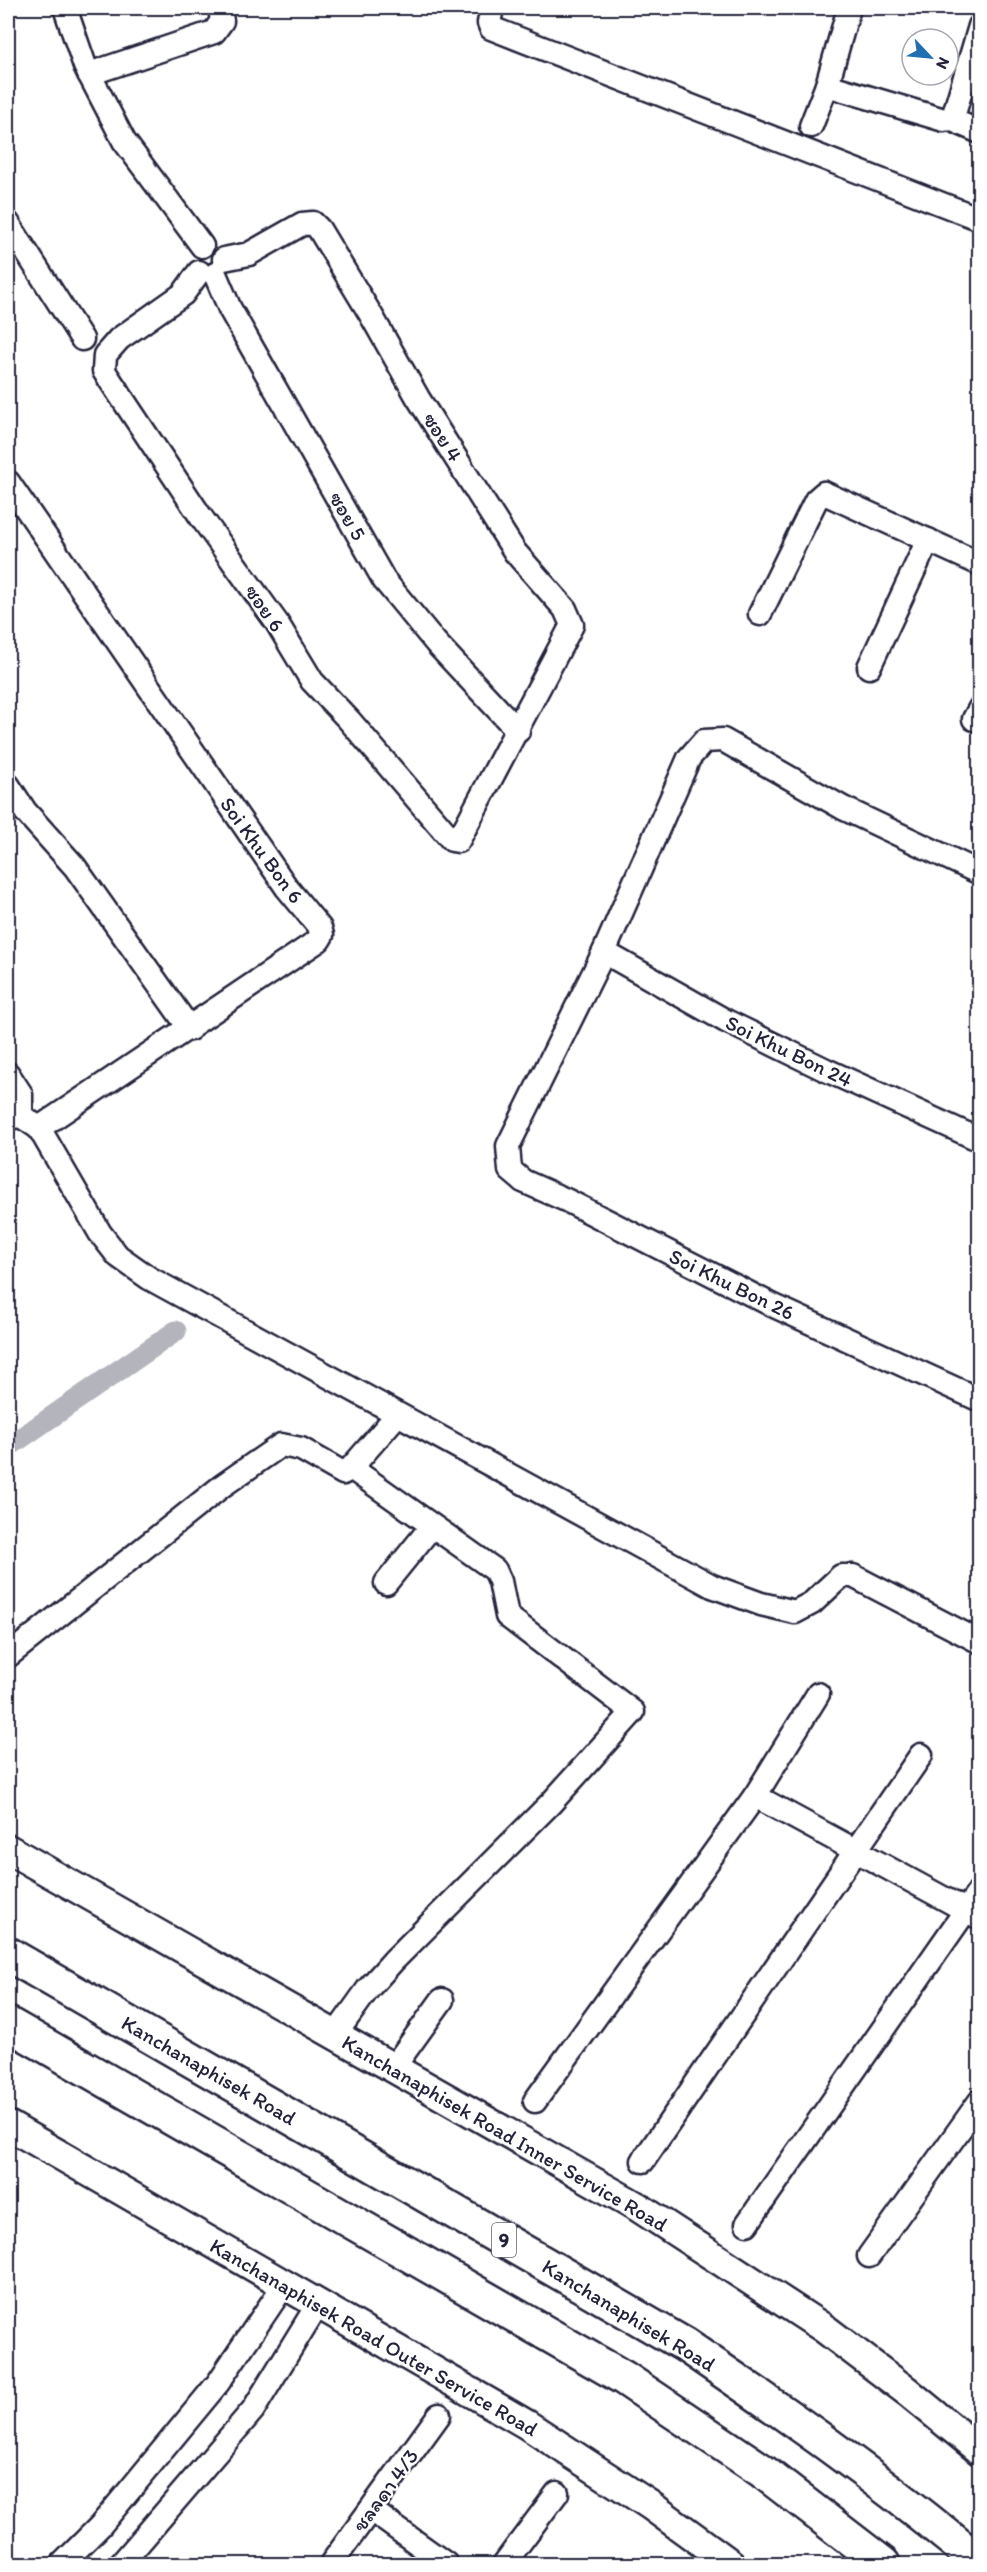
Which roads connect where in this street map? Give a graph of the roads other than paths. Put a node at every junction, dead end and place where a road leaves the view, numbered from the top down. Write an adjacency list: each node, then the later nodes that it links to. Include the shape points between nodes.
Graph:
1 (65, 8): 6 (street)
2 (220, 8): 6 (street, via 222,21 214,32)
3 (492, 8): 11 (street, via 491,28)
4 (849, 8): 7 (street)
5 (980, 26): 8 (street)
6 (89, 74): 13 (street, via 124,141 202,246 212,245 220,250)
7 (826, 85): 8 (street); 9 (street)
8 (950, 119): 10 (street)
9 (811, 126)
10 (980, 132)
11 (980, 219)
12 (8, 223): 14 (street)
13 (213, 268): 20 (street, ซอย 5, via 230,309 384,580); 20 (street, ซอย 4, via 249,254 302,224 313,223 319,229 418,398 515,552 565,609 572,626); 20 (street, ซอย 6, via 118,339 105,355 104,371 277,623 312,681 452,840 461,838)
14 (82, 339)
15 (8, 482): 25 (street, Soi Khu Bon 6, via 287,888 320,928 319,940)
16 (928, 540): 17 (street); 18 (street, via 824,493 816,500); 19 (street)
17 (980, 564)
18 (760, 614)
19 (869, 667)
20 (518, 731)
21 (8, 785): 22 (street)
22 (16, 817): 25 (street, via 75,867)
23 (980, 873): 24 (street, via 843,808 723,740 704,741 689,758)
24 (604, 952): 28 (street, Soi Khu Bon 24, via 726,1021); 29 (street, Soi Khu Bon 26, via 508,1146 510,1170 523,1181 772,1305)
25 (190, 1029): 27 (street, Soi Khu Bon 6)
26 (8, 1074): 27 (street, via 23,1100)
27 (23, 1121): 30 (street, via 118,1256 185,1299)
28 (980, 1140)
29 (980, 1400)
30 (397, 1415): 31 (street); 34 (street, via 712,1586 795,1612 812,1603 841,1576 853,1576)
31 (351, 1468): 32 (street); 35 (street, via 342,1473 301,1449 281,1445 222,1486)
32 (432, 1526): 33 (street); 46 (street, via 495,1570 507,1616 633,1712 551,1803 394,1960)
33 (386, 1583)
34 (980, 1641)
35 (8, 1656)
36 (818, 1694): 38 (street)
37 (921, 1755): 40 (street)
38 (755, 1796): 40 (street); 48 (street)
39 (8, 1848): 46 (main road, Kanchanaphisek Road Inner Service Road)
40 (853, 1851): 42 (street); 51 (street)
41 (980, 1890): 42 (street)
42 (972, 1915): 52 (street)
43 (8, 1954): 60 (highway, Kanchanaphisek Road / 9, via 684,2345 886,2486)
44 (442, 2000): 47 (street)
45 (8, 2024): 67 (highway, via 624,2378 761,2470)
46 (335, 2035): 47 (main road, Kanchanaphisek Road Inner Service Road)
47 (393, 2068): 57 (main road, Kanchanaphisek Road Inner Service Road, via 638,2207 724,2262 825,2329)
48 (535, 2101)
49 (980, 2101): 53 (street)
50 (8, 2125): 54 (main road, Kanchanaphisek Road Outer Service Road)
51 (643, 2161)
52 (747, 2224)
53 (869, 2256)
54 (284, 2285): 55 (main road, Kanchanaphisek Road Outer Service Road); 61 (street, via 219,2383 100,2526)
55 (318, 2304): 62 (street, via 253,2410); 66 (main road, Kanchanaphisek Road Outer Service Road, via 526,2424 650,2505)
56 (439, 2415): 59 (street, ชลลดา 4/3)
57 (980, 2451)
58 (557, 2493): 65 (street)
59 (371, 2510): 63 (street, ชลลดา 4/3); 64 (street)
60 (978, 2562)
61 (62, 2565)
62 (121, 2565)
63 (331, 2565)
64 (446, 2565)
65 (504, 2565)
66 (731, 2565)
67 (883, 2565)

